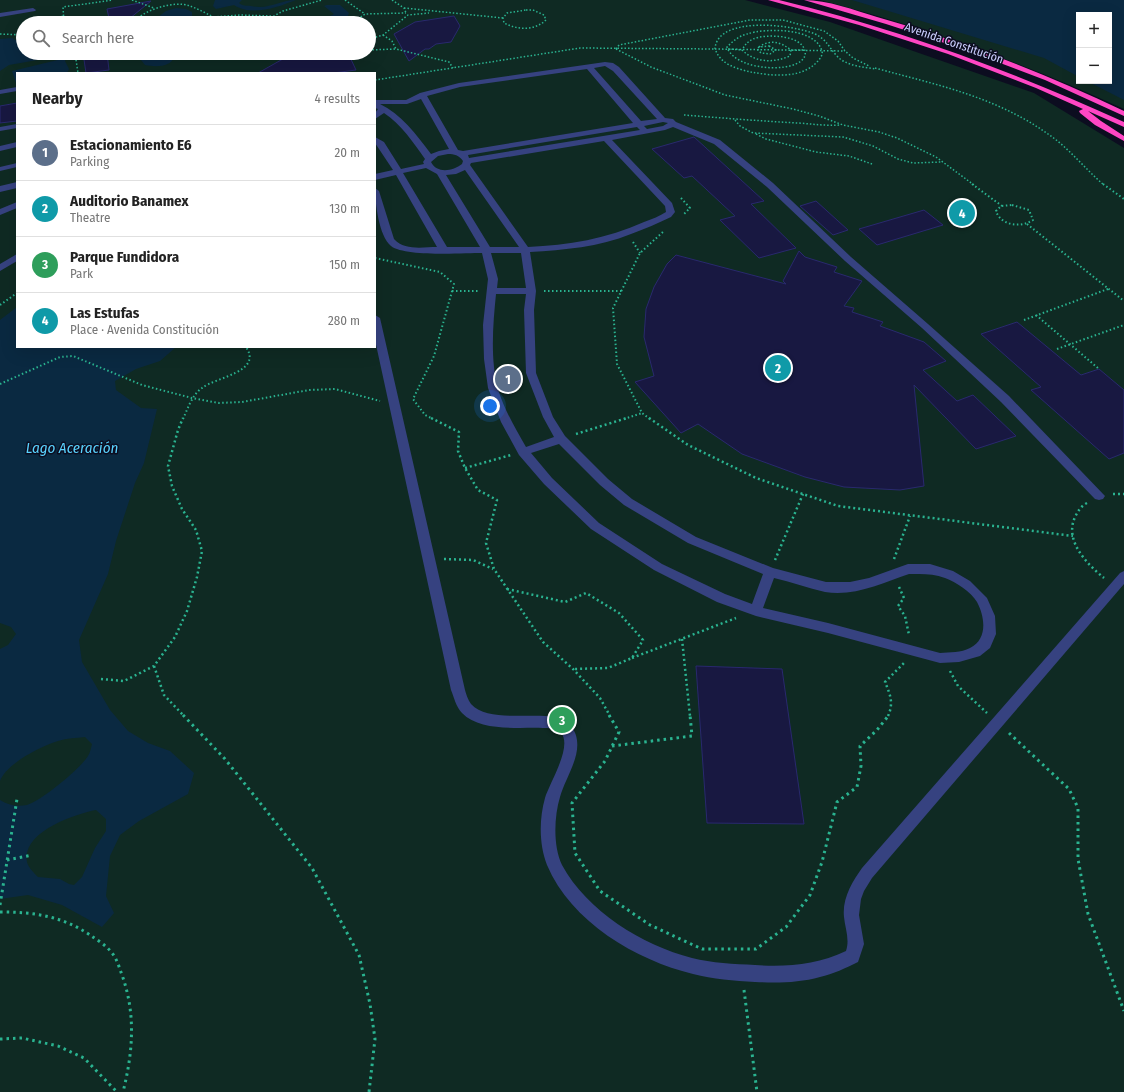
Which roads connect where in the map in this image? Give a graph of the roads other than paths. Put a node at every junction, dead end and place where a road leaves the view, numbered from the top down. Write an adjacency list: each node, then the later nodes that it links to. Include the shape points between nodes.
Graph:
1 (771, 0): 9 (highway, Avenida Constitución, via 915,40)
2 (807, 0): 13 (highway, Avenida Constitución, via 889,23 981,54 1061,85)
3 (33, 10): 4 (street)
4 (0, 15)
5 (589, 66): 8 (street, via 459,85); 15 (street, via 613,66); 16 (street)
6 (16, 89): 7 (street)
7 (0, 92)
8 (423, 95): 10 (street, via 407,102); 30 (street)
9 (1070, 100): 17 (highway, Avenida Constitución); 22 (highway, via 1098,123)
10 (376, 102)
11 (376, 105): 12 (street)
12 (384, 108): 14 (street); 31 (street, via 402,124)
13 (1124, 114)
14 (376, 116)
15 (667, 122): 16 (street); 20 (street, via 670,128); 53 (street, via 717,142 770,185 848,259 1005,399)
16 (640, 124): 20 (street); 30 (street)
17 (1124, 125)
18 (16, 126): 19 (street)
19 (0, 129)
20 (645, 132): 21 (street)
21 (607, 139): 32 (street); 45 (street, via 669,205 671,212 627,232 594,242)
22 (1124, 139)
23 (0, 140): 25 (street)
24 (376, 140): 35 (street)
25 (16, 142)
26 (16, 142): 28 (street)
27 (16, 142): 29 (street)
28 (0, 145)
29 (0, 149)
30 (459, 153): 31 (street, via 440,153); 32 (street, via 466,157)
31 (428, 162): 35 (street); 36 (street, via 433,170)
32 (467, 163): 36 (street, via 455,172); 45 (street)
33 (16, 166): 34 (street)
34 (0, 169)
35 (398, 172): 37 (street); 43 (street)
36 (440, 172): 44 (street)
37 (376, 177)
38 (16, 185): 39 (street)
39 (0, 189)
40 (376, 194): 43 (street, via 393,244 410,250)
41 (16, 205): 42 (street)
42 (0, 212)
43 (443, 249): 44 (street)
44 (486, 249): 45 (street); 48 (street, via 493,279)
45 (525, 250): 49 (street)
46 (16, 258): 47 (street)
47 (0, 268)
48 (492, 291): 49 (street); 52 (street, via 488,325 493,388 506,422)
49 (531, 291): 51 (street, via 531,374)
50 (376, 323): 55 (street, via 458,690 467,709 487,720 548,722 565,729 570,749 553,797 548,820 549,842 557,870 589,911 607,925 667,958 692,966 742,973 794,974 809,973 836,965 852,956 856,944 851,915 853,899 867,873)
51 (560, 439): 52 (street); 54 (street, via 628,502 692,540)
52 (523, 452): 56 (street, via 548,481 595,526 658,567 721,598)
53 (1099, 496)
54 (770, 572): 56 (street); 56 (street, via 826,587 850,587 908,570 930,569 943,572 966,584 981,598 989,616 990,634 985,644 975,652 959,657 940,658)
55 (1120, 581)
56 (756, 611)

